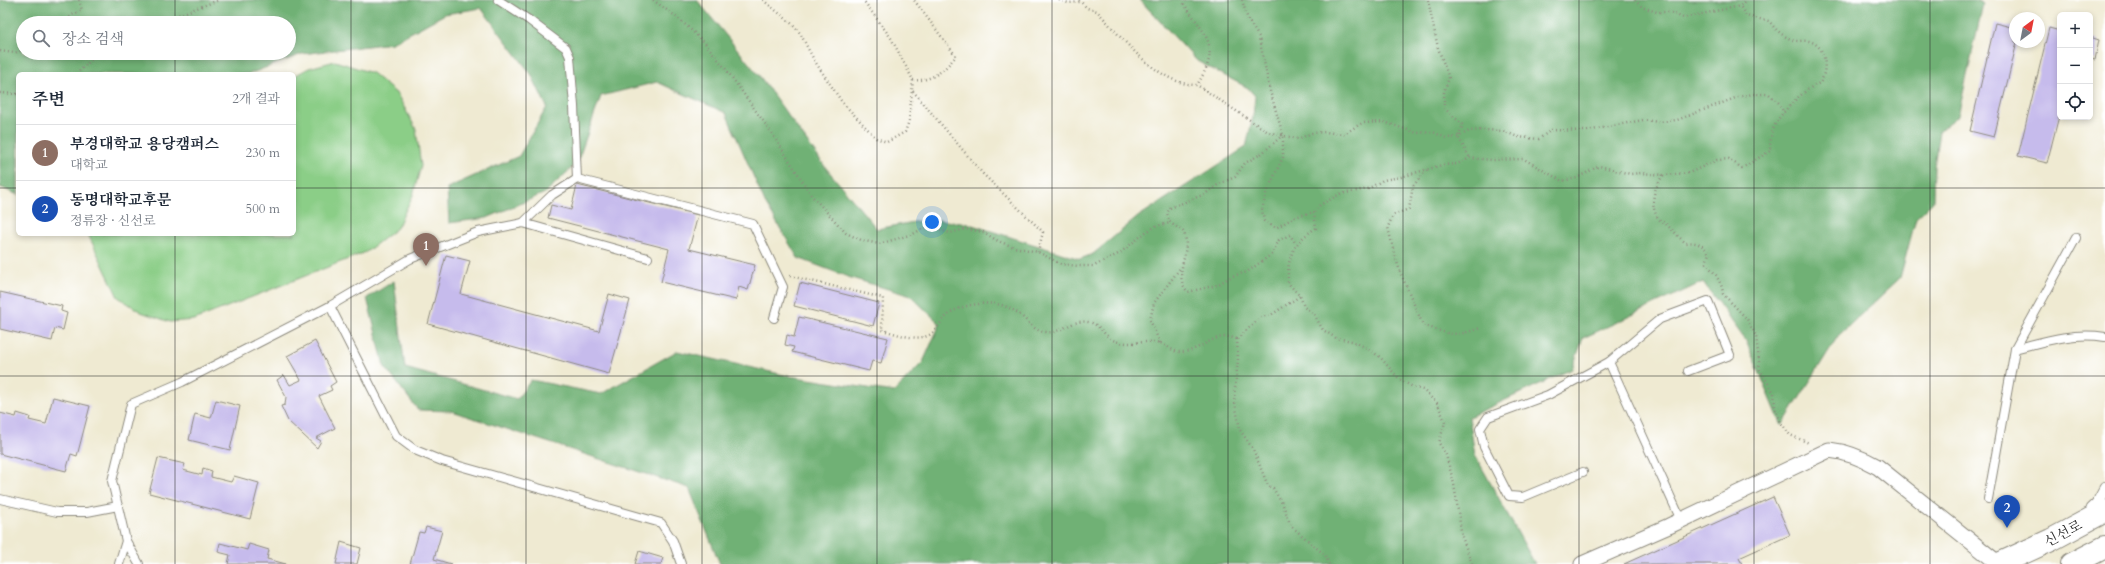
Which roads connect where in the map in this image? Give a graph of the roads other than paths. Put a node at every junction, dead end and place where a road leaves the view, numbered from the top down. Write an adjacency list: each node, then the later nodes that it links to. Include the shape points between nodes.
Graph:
1 (498, 0): 2 (lane, via 566,48 570,57)
2 (577, 179): 3 (lane, via 552,195); 7 (lane, via 753,224 782,287)
3 (523, 223): 5 (lane); 6 (lane, via 478,232 410,259)
4 (2076, 238): 9 (lane)
5 (648, 258)
6 (330, 306): 17 (lane, via 182,382 131,404 112,480); 25 (lane, via 396,436 415,450 442,461 661,522 673,541)
7 (774, 318)
8 (2105, 338): 9 (lane, via 2084,334 2064,336)
9 (2014, 349): 16 (lane)
10 (1609, 362): 11 (lane, via 1660,320 1708,301 1730,355); 12 (lane, via 1548,395 1488,417 1480,429 1484,447 1509,496 1523,497); 19 (lane)
11 (1688, 371)
12 (1583, 472)
13 (2105, 486): 18 (lane)
14 (2105, 495): 18 (lane)
15 (0, 499): 17 (lane, via 57,512 87,512)
16 (1988, 499)
17 (118, 506): 20 (lane)
18 (2100, 508): 27 (main road, 신선로, via 2051,540)
19 (1681, 520): 26 (street); 27 (street, via 1829,450 1860,457 1878,467)
20 (126, 541): 23 (lane); 24 (lane)
21 (2105, 547): 22 (main road)
22 (2087, 558)
23 (120, 564)
24 (139, 564)
25 (681, 564)
26 (1582, 564)
27 (1999, 564)

